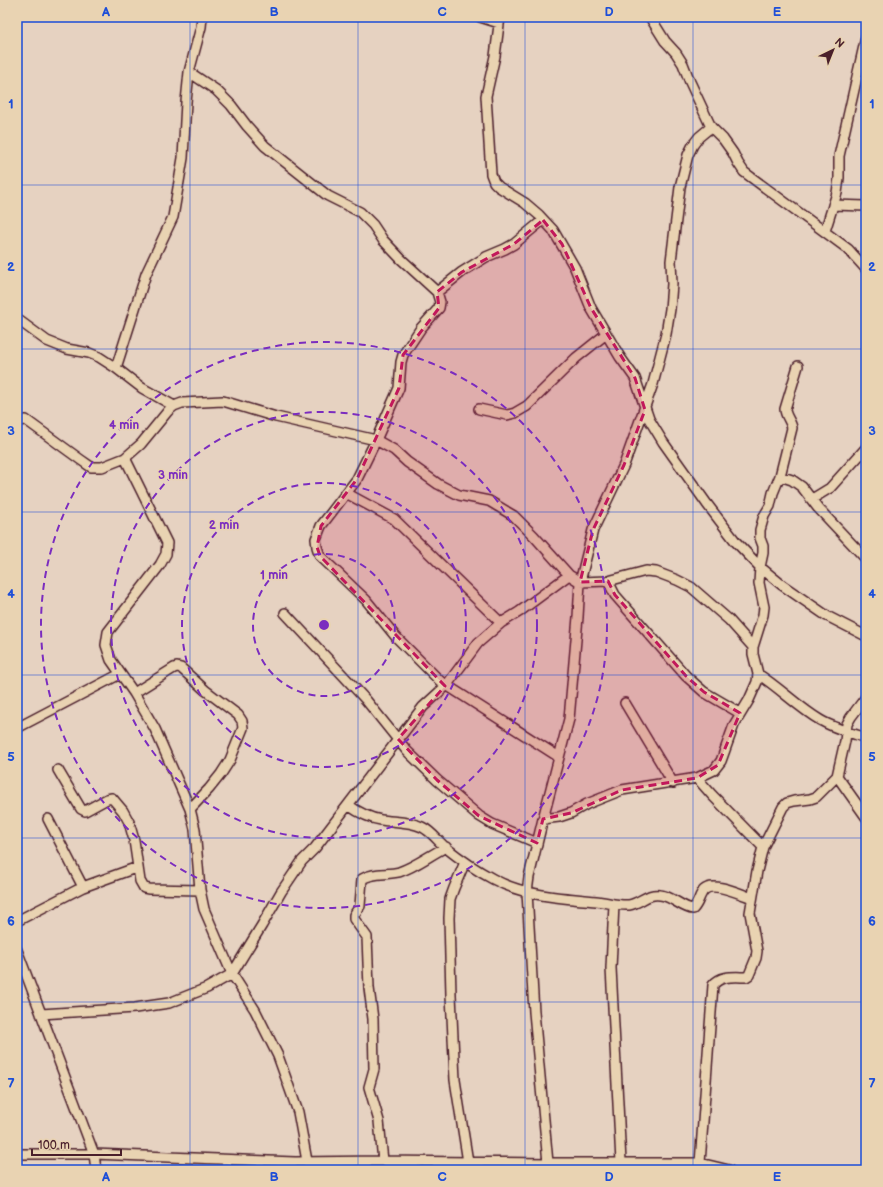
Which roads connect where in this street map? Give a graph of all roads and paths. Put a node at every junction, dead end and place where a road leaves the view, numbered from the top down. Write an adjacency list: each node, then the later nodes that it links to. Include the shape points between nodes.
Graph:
1 (202, 17): 6 (street)
2 (480, 17): 4 (street)
3 (650, 17): 7 (street, via 683,64)
4 (500, 20): 10 (street, via 486,96 491,174 499,187 525,203)
5 (866, 37): 8 (street, via 839,156 839,178)
6 (189, 72): 13 (street, via 216,90 265,146 328,196 360,212 401,259); 17 (street, via 183,158 173,217 146,274)
7 (711, 127): 11 (street, via 723,139 744,172); 20 (street, via 693,145 680,187 671,261 670,309 660,362)
8 (833, 205): 9 (street); 11 (street)
9 (866, 206)
10 (543, 220): 13 (street, via 514,244 486,257); 15 (street, via 553,230 575,268 591,308)
11 (825, 231): 12 (street, via 848,249)
12 (866, 269)
13 (437, 292): 22 (street, via 439,308 421,328 403,355 399,388)
14 (17, 318): 17 (street, via 47,341 99,357)
15 (606, 334): 19 (street, via 576,358 527,406 508,415); 20 (street, via 635,378)
16 (798, 366): 25 (street, via 785,409 792,428)
17 (116, 368): 18 (street, via 142,388)
18 (174, 406): 22 (street, via 182,403 223,401 276,417); 24 (street, via 142,444)
19 (479, 409)
20 (645, 410): 29 (street, via 663,442 707,504 736,542); 32 (street, via 624,465 593,530)
21 (17, 421): 24 (street, via 26,420 91,467 102,467)
22 (376, 440): 26 (street, via 357,479); 30 (street, via 394,450 438,484 459,495 489,501 514,516)
23 (866, 448): 27 (street, via 830,488)
24 (125, 458): 37 (street, via 167,543 166,554 160,565 108,632 106,645 111,660)
25 (780, 476): 27 (street, via 797,484); 29 (street, via 760,530 763,546)
26 (346, 493): 34 (street, via 394,519); 39 (street, via 321,526 316,539 320,556 366,600 396,637)
27 (812, 499): 28 (street)
28 (866, 559)
29 (760, 567): 35 (street, via 826,616); 36 (street, via 759,583 764,607)
30 (569, 575): 32 (street); 34 (street)
31 (608, 581): 32 (street); 36 (street, via 646,571 677,580 702,596 729,620); 43 (street, via 615,595 686,676 704,692)
32 (580, 582): 48 (street, via 569,719)
33 (285, 613): 47 (street, via 366,700)
34 (501, 623): 39 (street, via 478,643)
35 (866, 636)
36 (753, 647): 38 (street)
37 (120, 674): 40 (street); 44 (street)
38 (758, 674): 43 (street, via 750,700); 45 (street, via 820,720)
39 (446, 686): 47 (street, via 423,707); 48 (street)
40 (134, 693): 54 (street, via 155,729); 54 (street, via 174,668 182,668 242,721 243,728 230,760 209,789)
41 (866, 697): 45 (street, via 851,717)
42 (625, 703): 52 (street)
43 (740, 713): 51 (street, via 721,761 714,770)
44 (17, 728)
45 (845, 731): 46 (street); 50 (street)
46 (866, 738)
47 (398, 739): 53 (street); 58 (street, via 407,751 470,810 492,824)
48 (559, 757): 57 (street)
49 (58, 770): 62 (street, via 81,809 85,811 112,798 123,811 134,840)
50 (836, 776): 55 (street); 60 (street, via 816,797 787,803)
51 (697, 778): 52 (street); 60 (street)
52 (673, 782): 57 (street, via 622,790 586,804 572,813)
53 (348, 805): 59 (street, via 361,814 380,820 414,824 424,828); 70 (street, via 280,892)
54 (190, 809): 64 (street)
55 (866, 817)
56 (48, 819): 63 (street)
57 (543, 819): 58 (street)
58 (537, 843): 65 (street)
59 (446, 847): 61 (street); 75 (street, via 408,869 362,879 360,906 354,915 354,919 367,937 374,1069 369,1087 379,1121)
60 (763, 848): 66 (street)
61 (465, 862): 65 (street, via 494,880); 76 (street, via 450,899 450,918 456,1080)
62 (138, 867): 63 (street); 64 (street, via 144,888)
63 (83, 887): 68 (street)
64 (200, 890): 70 (street, via 204,909)
65 (527, 892): 67 (street); 78 (street, via 534,1012)
66 (752, 898): 67 (street, via 710,886 704,890 694,909 661,894 650,895 629,905); 79 (street, via 751,919 757,951 752,971 746,977 721,978 713,985)
67 (614, 904): 77 (street, via 611,968)
68 (17, 921)
69 (17, 950): 71 (street)
70 (232, 974): 71 (street, via 207,988 169,1003 135,1008); 74 (street, via 255,1010 278,1056 298,1112)
71 (41, 1014): 73 (street)
72 (17, 1154): 73 (street)
73 (94, 1154): 80 (street); 83 (street)
74 (307, 1161): 75 (street); 80 (street)
75 (383, 1161): 81 (street)
76 (468, 1162): 78 (street); 81 (street)
77 (621, 1162): 78 (street); 82 (street)
78 (548, 1163)
79 (700, 1163): 82 (street); 84 (street)
80 (295, 1166)
81 (425, 1166)
82 (658, 1166)
83 (96, 1170)
84 (729, 1170)

